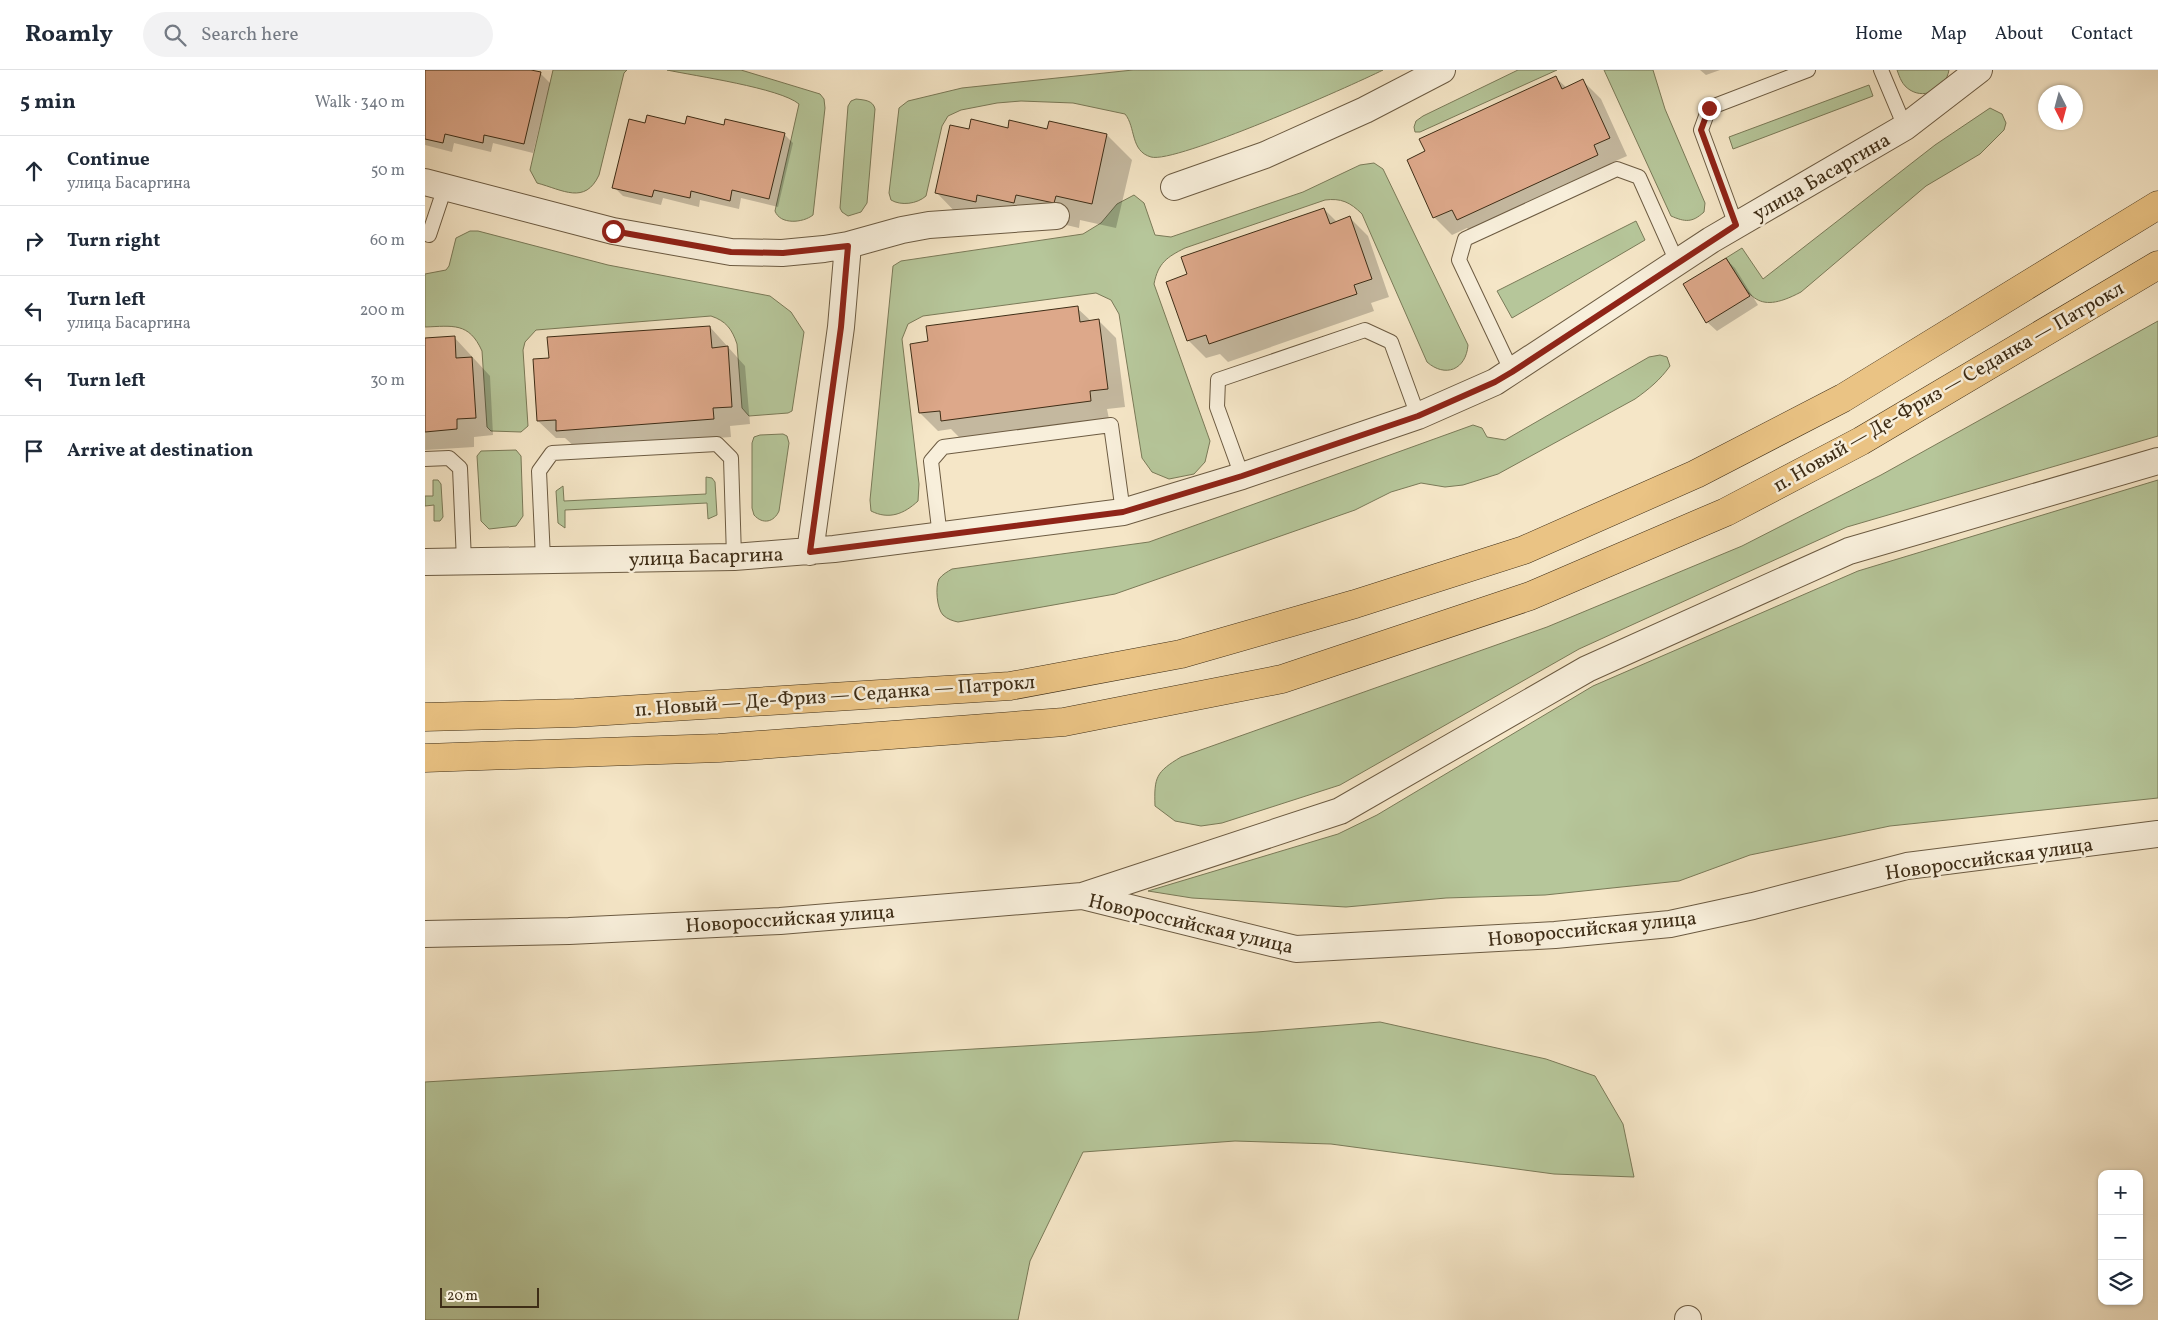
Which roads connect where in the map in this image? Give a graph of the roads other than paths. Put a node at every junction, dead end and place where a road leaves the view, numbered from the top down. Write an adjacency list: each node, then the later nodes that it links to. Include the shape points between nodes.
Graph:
1 (1442, 70): 7 (street, via 1365,110 1265,155)
2 (1808, 70): 10 (lane, via 1709,108 1701,130)
3 (1881, 70): 5 (lane)
4 (1977, 71): 5 (street, улица Басаргина)
5 (1905, 127): 10 (street, улица Басаргина)
6 (435, 185): 11 (lane); 12 (street, via 613,231 731,252 783,253)
7 (1174, 187)
8 (2158, 205): 27 (highway, п. Новый — Де-Фриз — Седанка — Патрокл, via 1843,398 1696,474 1524,550 1355,604 1181,654 1010,686 575,713)
9 (1056, 216): 12 (street, via 929,225)
10 (1736, 225): 13 (street, улица Басаргина)
11 (429, 236)
12 (848, 246): 22 (street, via 841,327)
13 (1677, 262): 15 (street, улица Басаргина); 15 (lane, via 1639,177 1617,169 1465,239 1459,260)
14 (2158, 265): 28 (highway, п. Новый — Де-Фриз — Седанка — Патрокл, via 1861,441 1726,512 1530,596 1282,680 1064,722 719,748)
15 (1512, 372): 16 (street, улица Басаргина)
16 (1418, 416): 19 (street, улица Басаргина); 19 (lane, via 1391,342 1365,330 1346,336 1218,380 1217,407)
17 (425, 459): 25 (lane, via 449,458 460,468)
18 (2158, 461): 30 (street, via 1849,551 1587,669 1339,811)
19 (1242, 476): 20 (street, улица Басаргина)
20 (1123, 512): 21 (street, улица Басаргина); 21 (lane, via 1111,425 943,447 931,461)
21 (940, 536): 22 (street, улица Басаргина)
22 (810, 552): 23 (street, улица Басаргина)
23 (734, 556): 24 (street, улица Басаргина); 24 (lane, via 731,458 717,444 552,453 539,471)
24 (543, 559): 25 (street, улица Басаргина)
25 (464, 561): 26 (street, улица Басаргина)
26 (425, 562)
27 (425, 717)
28 (425, 758)
29 (2158, 834): 30 (street, Новороссийская улица, via 1907,866 1670,924 1545,936 1296,949)
30 (1082, 896): 31 (street, Новороссийская улица, via 780,921 569,932)
31 (425, 934)

